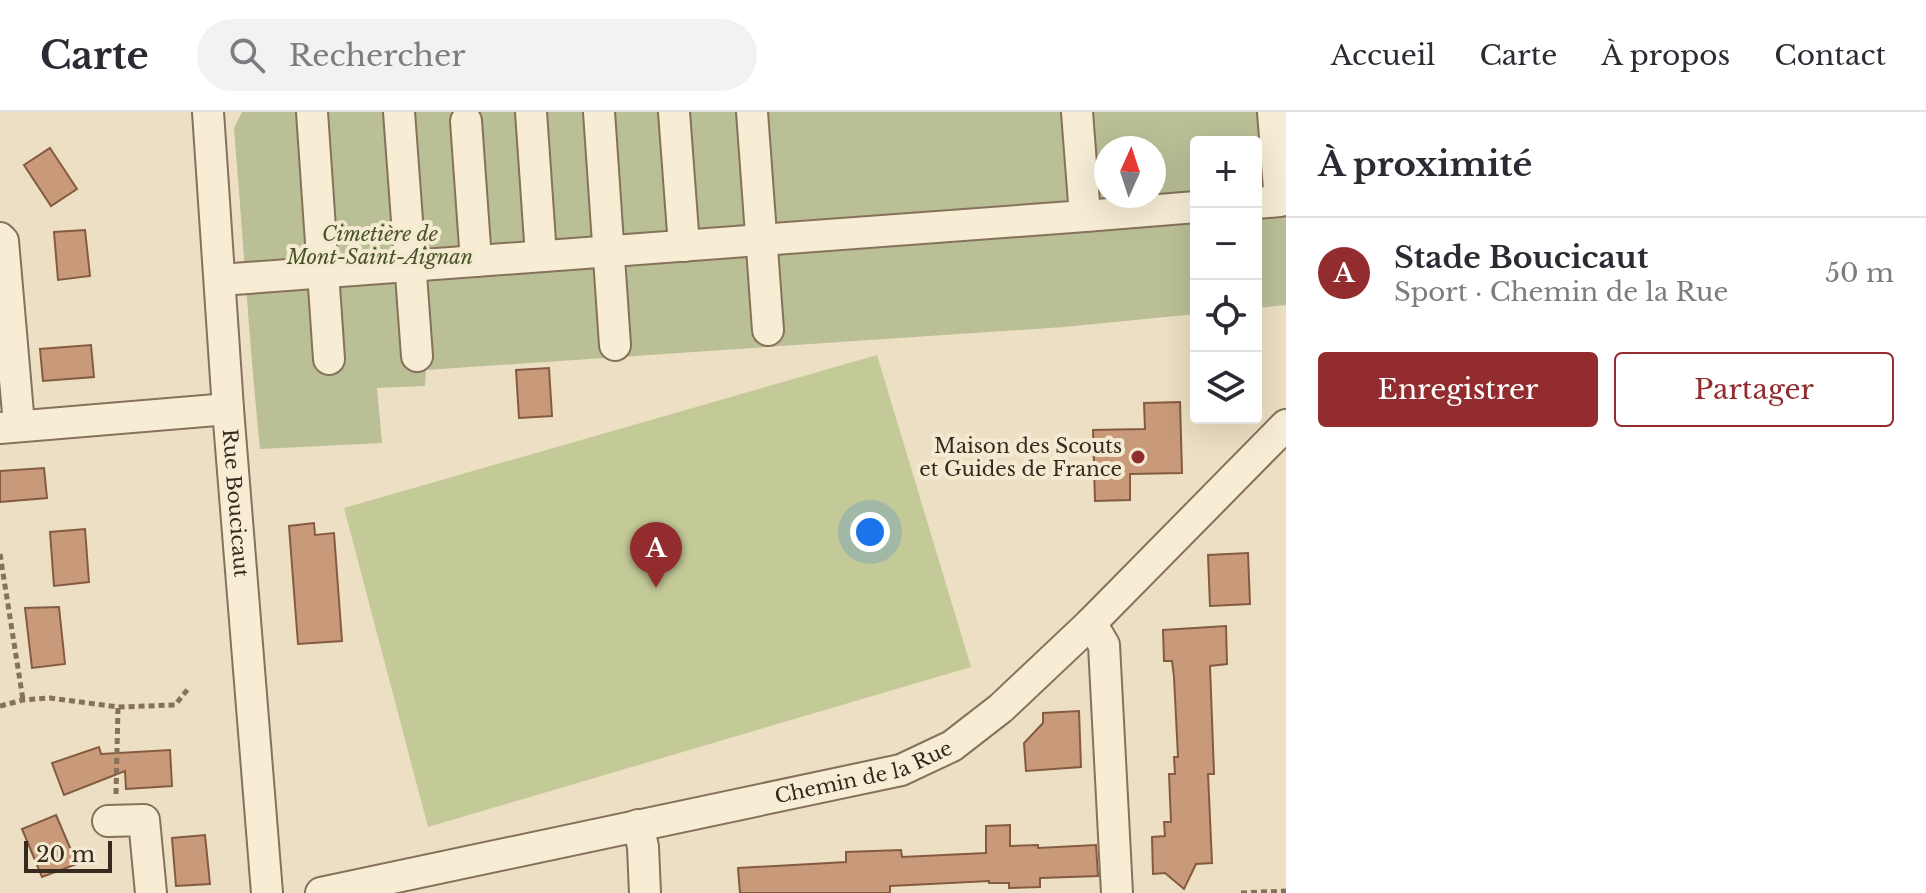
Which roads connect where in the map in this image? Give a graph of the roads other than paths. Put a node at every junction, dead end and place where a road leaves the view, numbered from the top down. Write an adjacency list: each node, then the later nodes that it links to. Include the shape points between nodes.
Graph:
1 (208, 112): 22 (street, Rue Boucicaut)
2 (312, 112): 21 (street)
3 (399, 112): 20 (street)
4 (531, 112): 18 (street)
5 (599, 112): 17 (street)
6 (674, 112): 16 (street)
7 (752, 112): 15 (street)
8 (1077, 112): 13 (street)
9 (1273, 112): 11 (street, via 1280,201)
10 (466, 121): 19 (street)
11 (1262, 202)
12 (1190, 207): 13 (street)
13 (1085, 216): 15 (street)
14 (0, 238): 29 (street)
15 (761, 240): 16 (street); 23 (street)
16 (684, 246): 17 (street)
17 (609, 252): 18 (street); 24 (street)
18 (541, 256): 19 (street)
19 (476, 261): 20 (street)
20 (410, 266): 21 (street); 25 (street)
21 (323, 273): 22 (street); 26 (street)
22 (220, 280): 27 (street, Rue Boucicaut)
23 (768, 330)
24 (615, 345)
25 (417, 356)
26 (329, 359)
27 (228, 409): 29 (street); 34 (street, Rue Boucicaut)
28 (1286, 425): 30 (street, Chemin de la Rue)
29 (10, 426)
30 (1091, 623): 32 (street, Chemin de la Rue, via 1001,708 952,746 901,770); 37 (street, via 1104,645)
31 (108, 821): 33 (street, via 144,820)
32 (638, 825): 35 (street, Chemin de la Rue); 36 (street)
33 (151, 893)
34 (267, 893)
35 (321, 893)
36 (645, 893)
37 (1117, 893)

